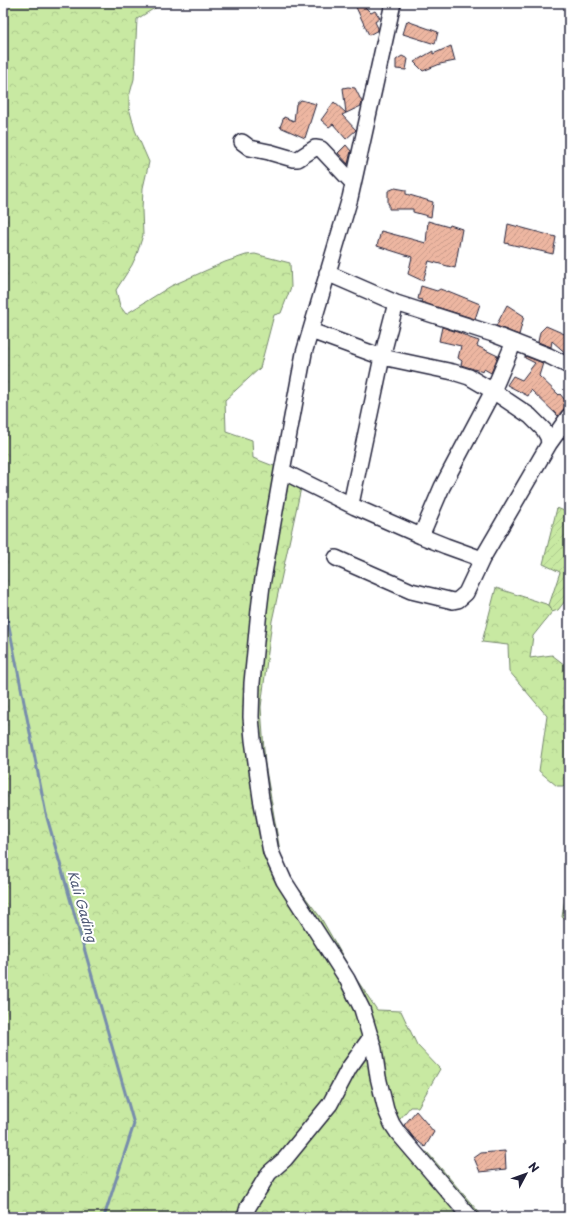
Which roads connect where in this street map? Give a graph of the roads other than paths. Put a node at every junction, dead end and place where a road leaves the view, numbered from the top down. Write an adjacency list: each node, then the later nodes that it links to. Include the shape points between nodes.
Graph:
1 (393, 3): 3 (street)
2 (242, 142): 3 (street, via 250,148 293,160 315,148 321,149)
3 (353, 183): 4 (street, via 344,222)
4 (327, 273): 5 (street); 6 (street)
5 (396, 303): 7 (street); 8 (street)
6 (311, 331): 8 (street); 13 (street, via 300,372)
7 (514, 342): 9 (street); 10 (street)
8 (382, 357): 10 (street, via 453,372 469,377); 14 (street)
9 (569, 366)
10 (493, 391): 12 (street, via 538,423 548,437); 15 (street, via 442,487)
11 (569, 416): 12 (street)
12 (549, 444): 17 (street)
13 (282, 471): 14 (street); 18 (street, via 260,604 252,683 251,717 261,798 267,836 275,864 356,996)
14 (351, 504): 15 (street)
15 (421, 536): 17 (street)
16 (336, 558): 17 (street, via 411,591 453,601 458,600 466,592)
17 (482, 559)
18 (371, 1037): 19 (street, via 349,1068 330,1104 285,1159 269,1173 248,1207); 20 (street, via 382,1097 392,1124)
19 (245, 1217)
20 (470, 1217)

